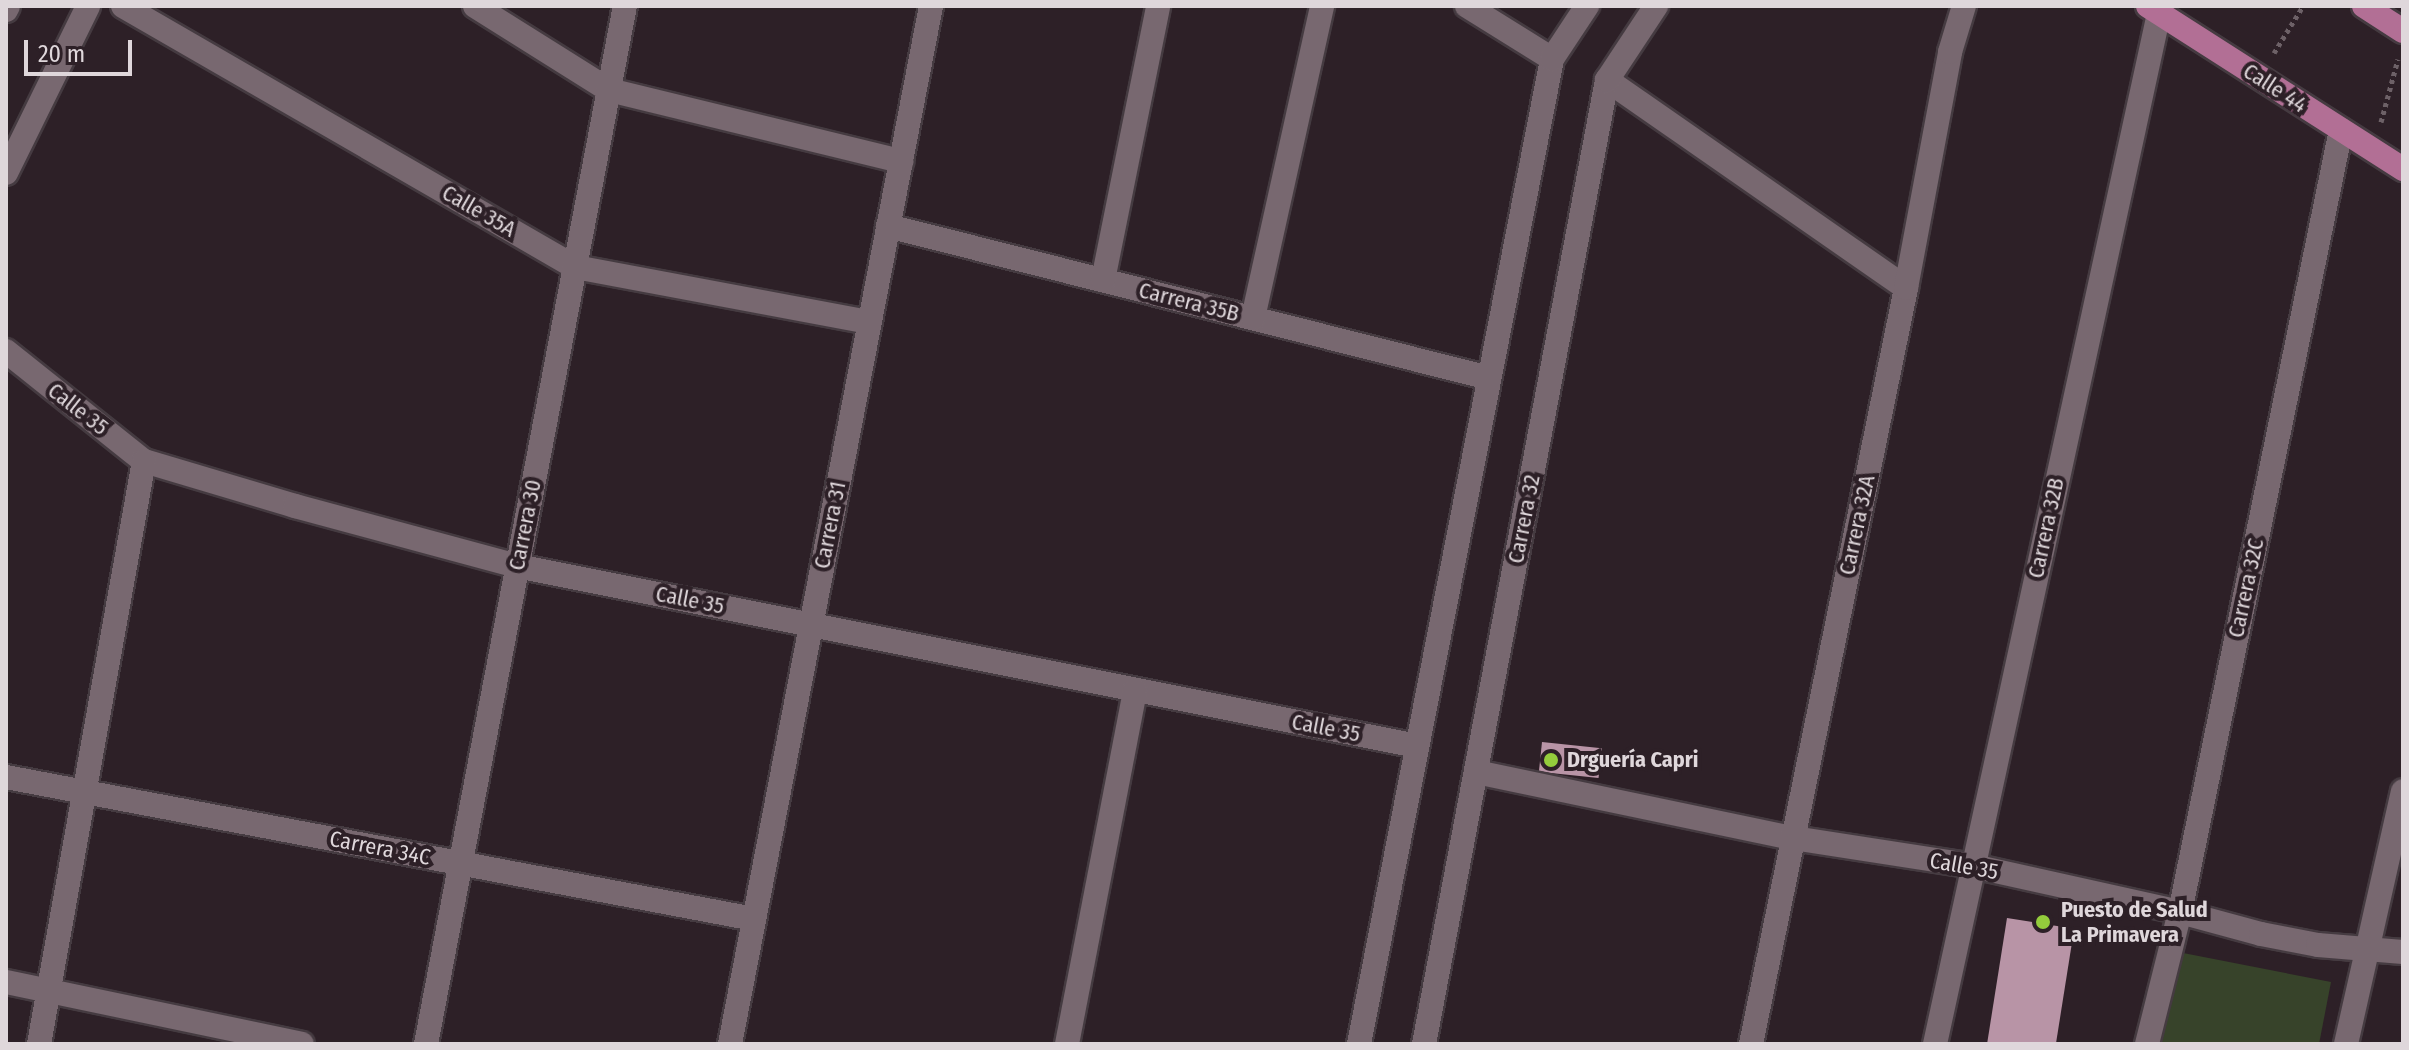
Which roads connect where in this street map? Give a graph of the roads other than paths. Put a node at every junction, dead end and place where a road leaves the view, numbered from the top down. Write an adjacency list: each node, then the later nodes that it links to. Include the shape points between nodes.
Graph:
1 (88, 6): 21 (street)
2 (123, 6): 23 (street, Calle 35A)
3 (475, 6): 17 (street)
4 (625, 6): 17 (street, Carrera 30)
5 (931, 6): 19 (street, Carrera 31)
6 (1158, 6): 24 (street)
7 (1322, 6): 26 (street)
8 (1467, 6): 15 (street)
9 (1587, 6): 15 (street)
10 (1656, 6): 16 (street, Carrera 32)
11 (1964, 6): 25 (street, Carrera 32A, via 1950,52)
12 (2364, 6): 14 (main road)
13 (2153, 10): 18 (main road, Calle 44); 41 (street, Carrera 32B)
14 (2403, 31)
15 (1552, 59): 29 (street)
16 (1607, 80): 25 (street); 35 (street, Carrera 32)
17 (609, 90): 19 (street); 23 (street, Carrera 30)
18 (2341, 130): 20 (main road, Calle 44); 42 (street, Carrera 32C)
19 (901, 161): 22 (street, Carrera 31)
20 (2403, 169)
21 (6, 173)
22 (888, 226): 24 (street, Carrera 35B); 27 (street, Carrera 31)
23 (575, 267): 27 (street, Calle 35A); 31 (street, Carrera 30)
24 (1103, 280): 26 (street, Carrera 35B)
25 (1906, 288): 39 (street, Carrera 32A)
26 (1253, 318): 29 (street, Carrera 35B)
27 (869, 322): 32 (street, Carrera 31)
28 (6, 351): 30 (street, Calle 35)
29 (1489, 378): 34 (street)
30 (144, 461): 31 (street, Calle 35); 38 (street)
31 (517, 566): 32 (street, Calle 35); 40 (street, Carrera 30)
32 (811, 624): 33 (street, Calle 35); 43 (street, Carrera 31)
33 (1135, 690): 34 (street, Calle 35); 52 (street)
34 (1417, 746): 53 (street)
35 (1476, 772): 39 (street, Calle 35); 54 (street, Carrera 32)
36 (6, 777): 38 (street, Carrera 34C)
37 (2403, 791): 44 (street)
38 (84, 792): 40 (street, Carrera 34C); 47 (street)
39 (1793, 838): 41 (street, Calle 35); 55 (street, Carrera 32A)
40 (460, 864): 43 (street, Carrera 34C); 50 (street, Carrera 30)
41 (1973, 866): 42 (street, Calle 35); 56 (street, Carrera 32B)
42 (2180, 912): 44 (street, Calle 35, via 2318,945); 57 (street, Carrera 32C)
43 (754, 919): 51 (street, Carrera 31)
44 (2370, 948): 45 (street, Calle 35); 58 (street)
45 (2403, 952)
46 (6, 982): 47 (street)
47 (48, 991): 48 (street); 49 (street)
48 (39, 1044)
49 (302, 1044)
50 (426, 1044)
51 (730, 1044)
52 (1067, 1044)
53 (1359, 1044)
54 (1424, 1044)
55 (1751, 1044)
56 (1935, 1044)
57 (2147, 1044)
58 (2346, 1044)

